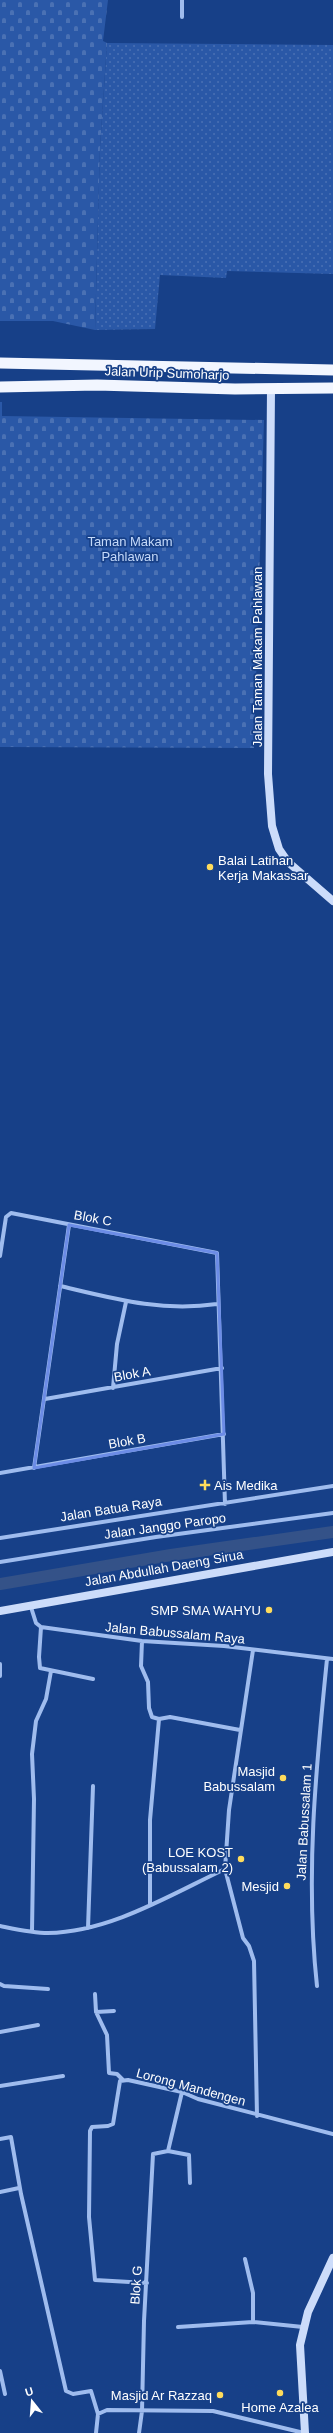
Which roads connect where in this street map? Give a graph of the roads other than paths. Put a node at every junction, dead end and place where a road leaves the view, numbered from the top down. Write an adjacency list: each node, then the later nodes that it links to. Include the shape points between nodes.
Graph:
1 (182, 0): 2 (street)
2 (182, 17)
3 (0, 363): 4 (highway, Jalan Urip Sumoharjo)
4 (333, 370)
5 (0, 387): 6 (highway, Jalan Urip Sumoharjo, via 97,385)
6 (271, 388): 7 (highway, Jalan Urip Sumoharjo); 8 (main road, Jalan Taman Makam Pahlawan, via 268,774 272,826 283,856)
7 (333, 388)
8 (333, 902)
9 (69, 1224): 10 (street, Blok C, via 8,1214); 11 (street); 13 (street, Blok C, via 217,1253)
10 (0, 1256)
11 (60, 1286): 12 (street); 16 (street)
12 (126, 1302): 13 (street, via 184,1308); 15 (street, via 117,1344)
13 (217, 1304): 14 (street)
14 (222, 1368): 15 (street, Blok A); 17 (street)
15 (113, 1388): 16 (street, Blok A)
16 (45, 1399): 18 (street)
17 (224, 1434): 18 (street, Blok B); 21 (street)
18 (34, 1468): 19 (street, Blok B)
19 (0, 1473)
20 (333, 1486): 21 (street, Jalan Batua Raya)
21 (225, 1504): 23 (street, Jalan Batua Raya)
22 (333, 1513): 25 (street, Jalan Janggo Paropo, via 156,1537)
23 (0, 1538)
24 (333, 1552): 26 (main road, Jalan Abdullah Daeng Sirua)
25 (0, 1562)
26 (30, 1604): 27 (main road, Jalan Abdullah Daeng Sirua); 28 (street, via 36,1623)
27 (0, 1611)
28 (41, 1627): 29 (street, Jalan Babussalam Raya); 34 (street, via 38,1664 42,1669)
29 (142, 1641): 30 (street, Jalan Babussalam Raya); 37 (street, via 141,1666 148,1684 150,1712 152,1717)
30 (253, 1650): 31 (street, Jalan Babussalam Raya); 38 (street)
31 (327, 1659): 32 (street, Jalan Babussalam Raya); 46 (street, Jalan Babussalam 1, via 312,1834 312,1926)
32 (333, 1659)
33 (0, 1664): 35 (street)
34 (51, 1671): 36 (street); 44 (street, via 46,1699 36,1721 32,1754)
35 (0, 1676)
36 (92, 1679)
37 (159, 1719): 38 (street, via 170,1717); 41 (street, via 150,1820)
38 (240, 1730): 40 (street, via 226,1832)
39 (93, 1786): 43 (street)
40 (225, 1869): 41 (street); 57 (street, via 243,1938 254,1961)
41 (150, 1904): 43 (street)
42 (0, 1926): 44 (street)
43 (88, 1928): 44 (street, via 46,1933)
44 (32, 1931)
45 (0, 1984): 47 (street)
46 (317, 1986)
47 (48, 1989)
48 (95, 1994): 50 (street)
49 (114, 2011): 50 (street)
50 (96, 2012): 54 (street, via 107,2035 109,2073 117,2074)
51 (38, 2024): 52 (street)
52 (0, 2032)
53 (63, 2076): 55 (street)
54 (123, 2080): 56 (street, Lorong Mandengen); 66 (street, Lorong Mandengen, via 119,2084 113,2124 92,2127 90,2131 89,2217 95,2280)
55 (0, 2086)
56 (182, 2092): 57 (street, Lorong Mandengen); 60 (street)
57 (257, 2116): 58 (street, Lorong Mandengen)
58 (333, 2134)
59 (0, 2139): 62 (street, via 11,2137)
60 (168, 2151): 61 (street, via 190,2156); 66 (street, Blok G, via 156,2152 152,2157)
61 (190, 2183)
62 (19, 2188): 63 (street); 73 (street, via 66,2391 72,2394 91,2391)
63 (0, 2192)
64 (333, 2258): 69 (main road)
65 (246, 2259): 67 (street, via 253,2293)
66 (147, 2283): 72 (street, Blok G)
67 (253, 2322): 68 (street); 69 (street)
68 (178, 2327)
69 (303, 2327): 76 (main road, via 300,2345)
70 (0, 2371): 71 (street)
71 (5, 2394)
72 (142, 2411): 73 (street, via 107,2410); 75 (street, Blok G); 76 (street, via 213,2411)
73 (98, 2414): 74 (street)
74 (96, 2433)
75 (139, 2433)
76 (305, 2433)

